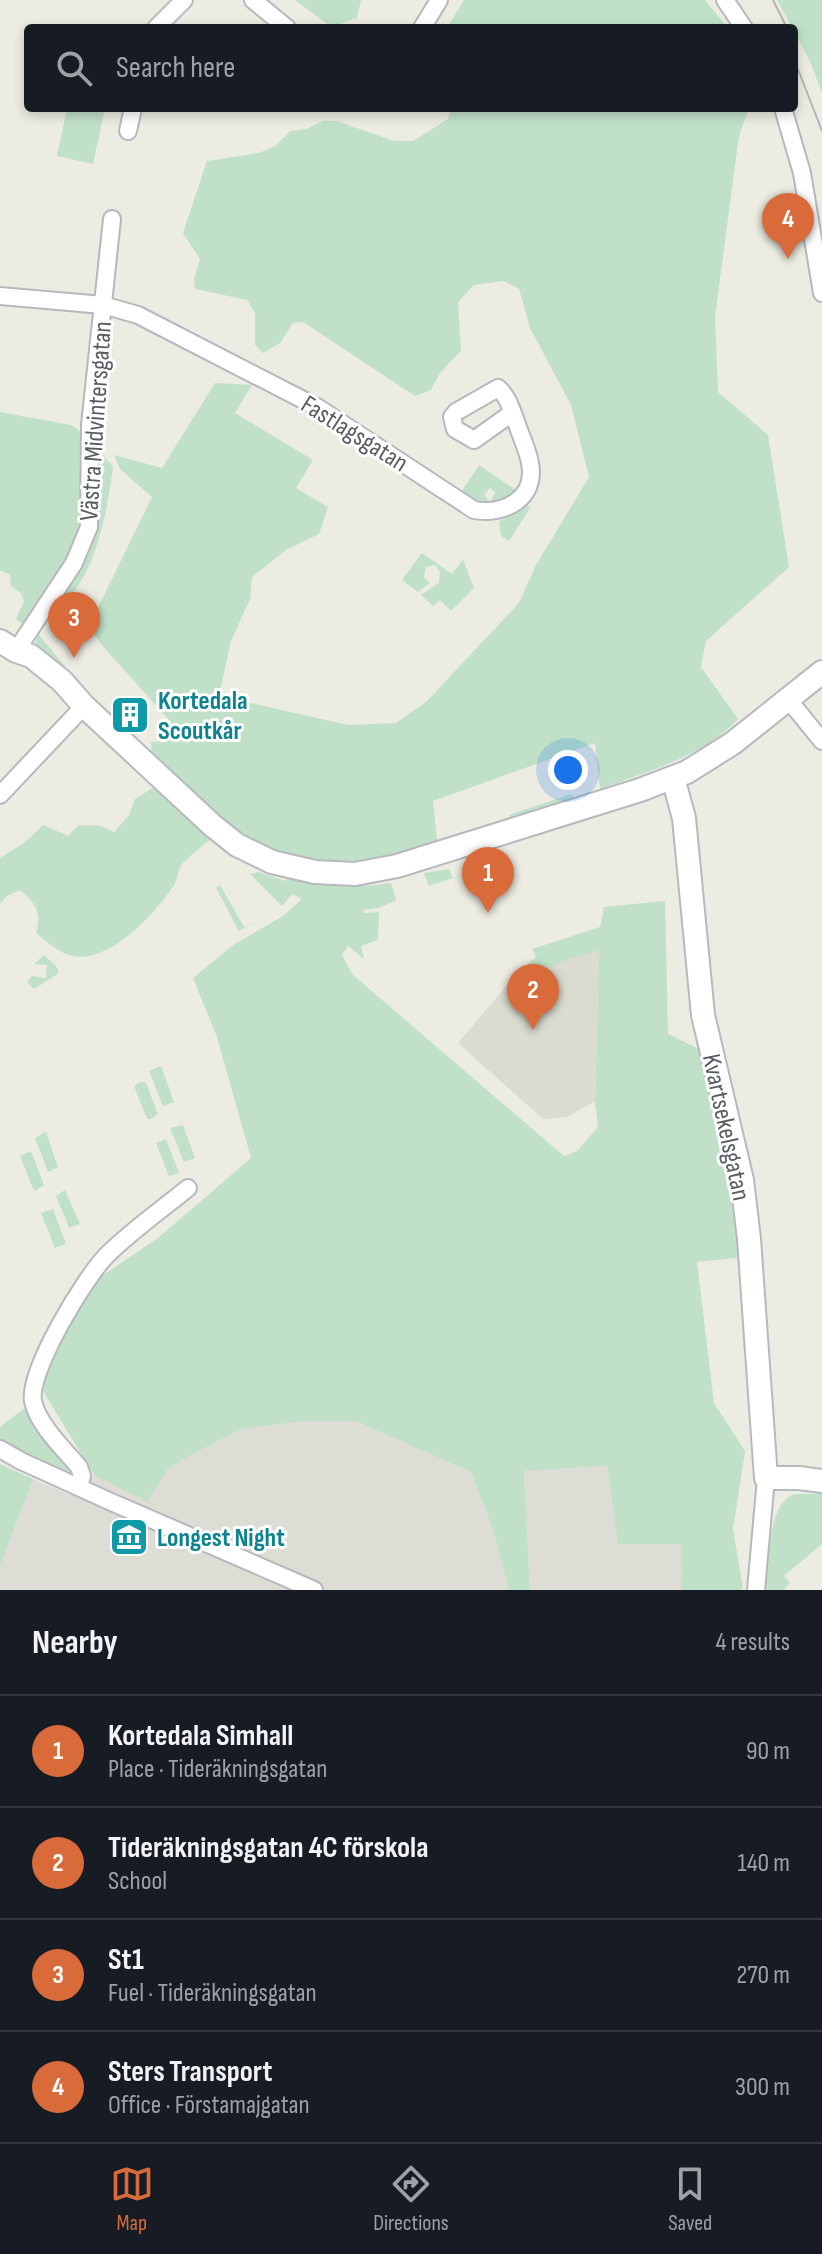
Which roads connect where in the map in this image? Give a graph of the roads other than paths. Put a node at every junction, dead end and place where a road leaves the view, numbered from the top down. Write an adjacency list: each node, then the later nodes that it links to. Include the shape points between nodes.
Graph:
1 (184, 0): 5 (street)
2 (253, 0): 6 (street)
3 (439, 0): 7 (street)
4 (725, 0): 8 (street)
5 (160, 24)
6 (282, 24)
7 (424, 24)
8 (741, 24)
9 (132, 112): 11 (street)
10 (784, 112): 13 (street, via 802,173)
11 (128, 131)
12 (112, 219): 15 (street, Västra Midvintersgatan)
13 (822, 293)
14 (0, 296): 15 (street)
15 (103, 305): 16 (street, Fastlagsgatan, via 138,315 317,407 466,508 505,509 530,484 529,459); 17 (street, Västra Midvintersgatan, via 90,425 89,527 74,563)
16 (512, 413)
17 (8, 646): 20 (street, via 31,656)
18 (822, 672): 19 (street)
19 (787, 698): 21 (street); 22 (street, via 715,756)
20 (84, 706): 22 (street, via 229,839 272,862 315,872 355,874 397,866); 23 (street)
21 (822, 741)
22 (673, 778): 26 (street, Kvartsekelsgatan, via 684,818 703,1015 742,1180)
23 (0, 795)
24 (188, 1188): 28 (street, via 105,1256 67,1311 41,1362 33,1401 79,1467)
25 (0, 1449): 28 (street)
26 (766, 1478): 27 (street); 30 (street)
27 (822, 1481)
28 (79, 1486): 29 (street)
29 (314, 1590)
30 (756, 1590)

